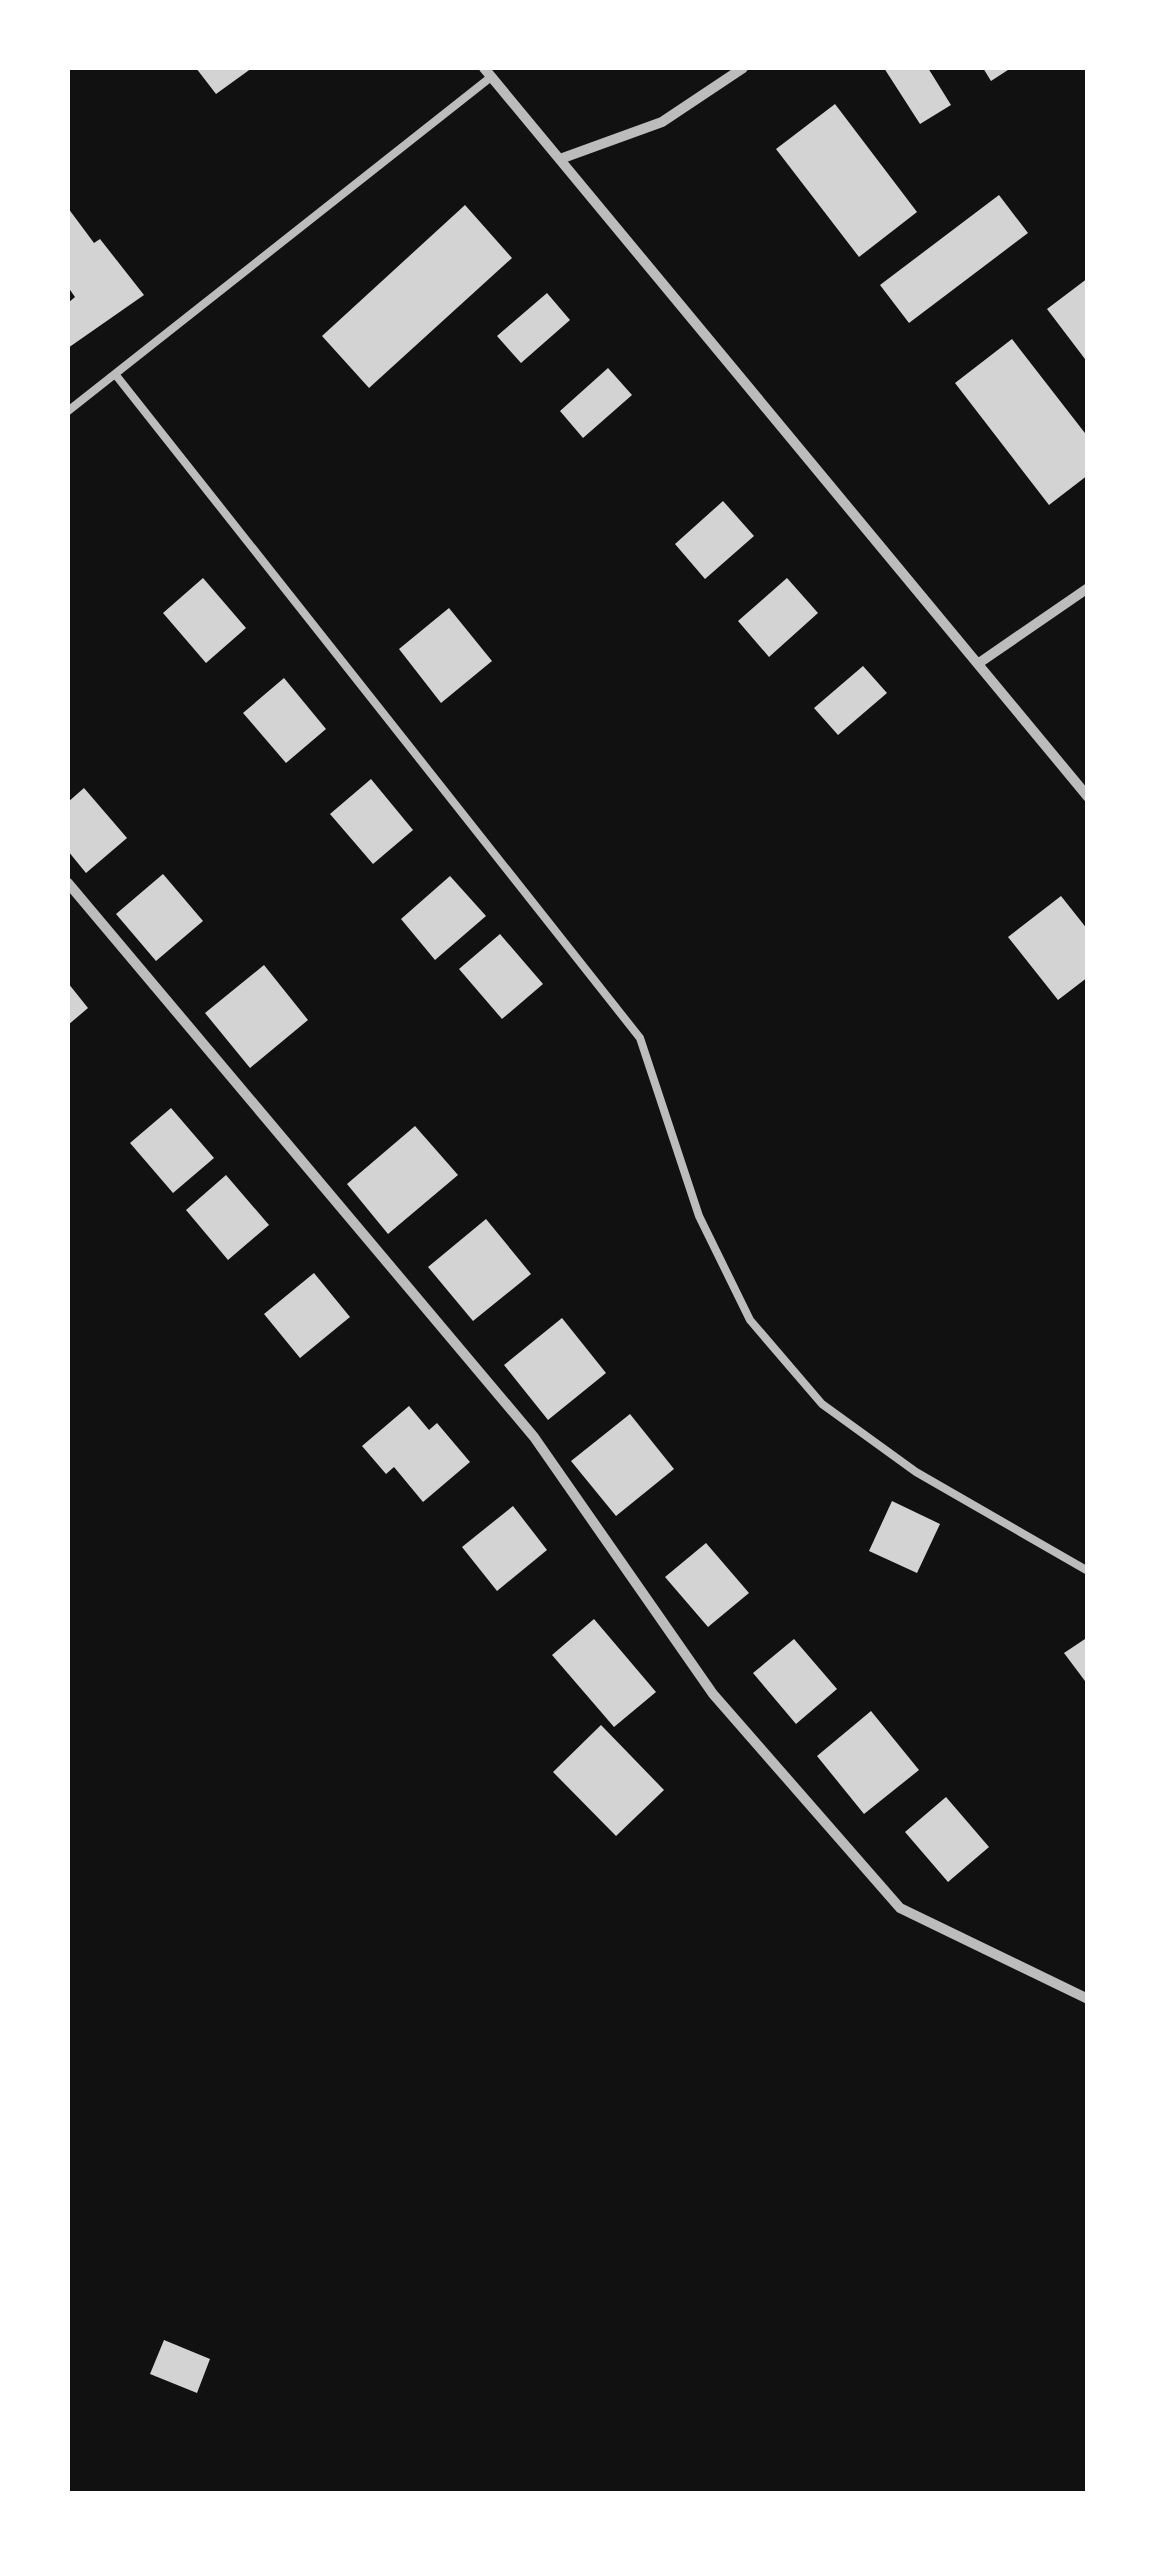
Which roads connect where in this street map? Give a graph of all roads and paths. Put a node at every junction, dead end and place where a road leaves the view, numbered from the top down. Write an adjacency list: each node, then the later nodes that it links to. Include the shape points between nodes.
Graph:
1 (743, 68): 3 (street, via 662,122)
2 (488, 72): 3 (street); 4 (lane)
3 (560, 159): 7 (street)
4 (115, 374): 5 (lane); 10 (lane, via 640,1038 699,1216 750,1320 822,1404 916,1472)
5 (68, 411)
6 (1088, 588): 7 (street)
7 (979, 663): 8 (street)
8 (1088, 797)
9 (68, 883): 11 (street, via 534,1437 714,1694 900,1908)
10 (1088, 1571)
11 (1088, 2000)

